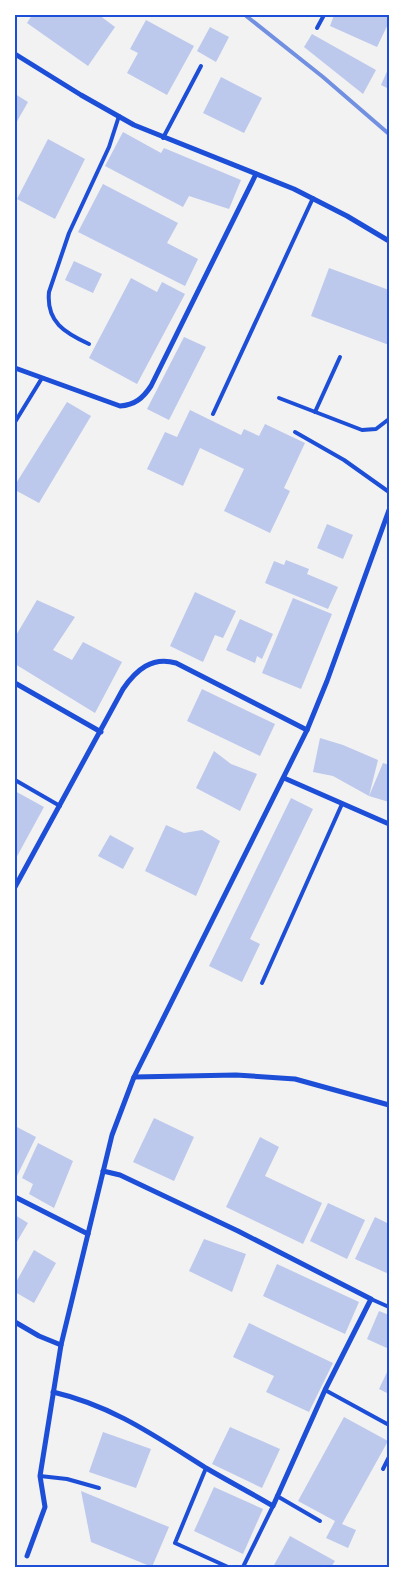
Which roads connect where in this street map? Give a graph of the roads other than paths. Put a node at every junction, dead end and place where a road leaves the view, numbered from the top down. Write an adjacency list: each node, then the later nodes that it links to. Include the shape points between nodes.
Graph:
1 (324, 15): 2 (lane)
2 (317, 28)
3 (15, 54): 5 (street)
4 (201, 66): 6 (lane)
5 (119, 116): 6 (street); 10 (lane, via 109,147 69,233 49,292 52,318 62,330)
6 (163, 138): 7 (street)
7 (256, 174): 8 (street); 13 (street, via 151,386 140,400 120,406)
8 (313, 198): 9 (street); 16 (lane)
9 (389, 241)
10 (89, 344)
11 (340, 356): 15 (lane)
12 (15, 368): 13 (street)
13 (42, 378): 18 (lane)
14 (279, 398): 15 (lane)
15 (315, 412): 17 (lane, via 362,430 376,429)
16 (213, 414)
17 (389, 419)
18 (15, 422)
19 (295, 432): 20 (lane, via 344,460)
20 (389, 492)
21 (389, 510): 23 (street)
22 (15, 683): 24 (street)
23 (307, 730): 24 (street, via 168,660 157,661 138,670 123,689); 25 (street)
24 (100, 732): 28 (street)
25 (284, 778): 27 (street); 32 (street)
26 (15, 780): 28 (lane)
27 (342, 804): 29 (street); 31 (lane)
28 (60, 806): 30 (street)
29 (389, 824)
30 (15, 887)
31 (262, 982)
32 (134, 1077): 33 (street, via 236,1075 295,1079); 34 (street)
33 (389, 1104)
34 (102, 1171): 36 (street); 37 (street, via 120,1175 238,1230)
35 (15, 1197): 36 (street)
36 (88, 1234): 40 (street)
37 (371, 1300): 38 (lane); 41 (street)
38 (389, 1307)
39 (15, 1322): 40 (street)
40 (61, 1344): 42 (street)
41 (326, 1390): 43 (lane); 49 (street)
42 (53, 1392): 45 (street, via 82,1399 122,1417); 47 (street)
43 (389, 1425)
44 (389, 1457): 46 (lane)
45 (206, 1468): 50 (street); 53 (lane, via 175,1544)
46 (382, 1469)
47 (40, 1476): 48 (lane); 52 (street, via 45,1507)
48 (99, 1488)
49 (277, 1496): 50 (street); 51 (lane)
50 (273, 1506): 54 (lane)
51 (320, 1521)
52 (27, 1556)
53 (228, 1567)
54 (243, 1567)

